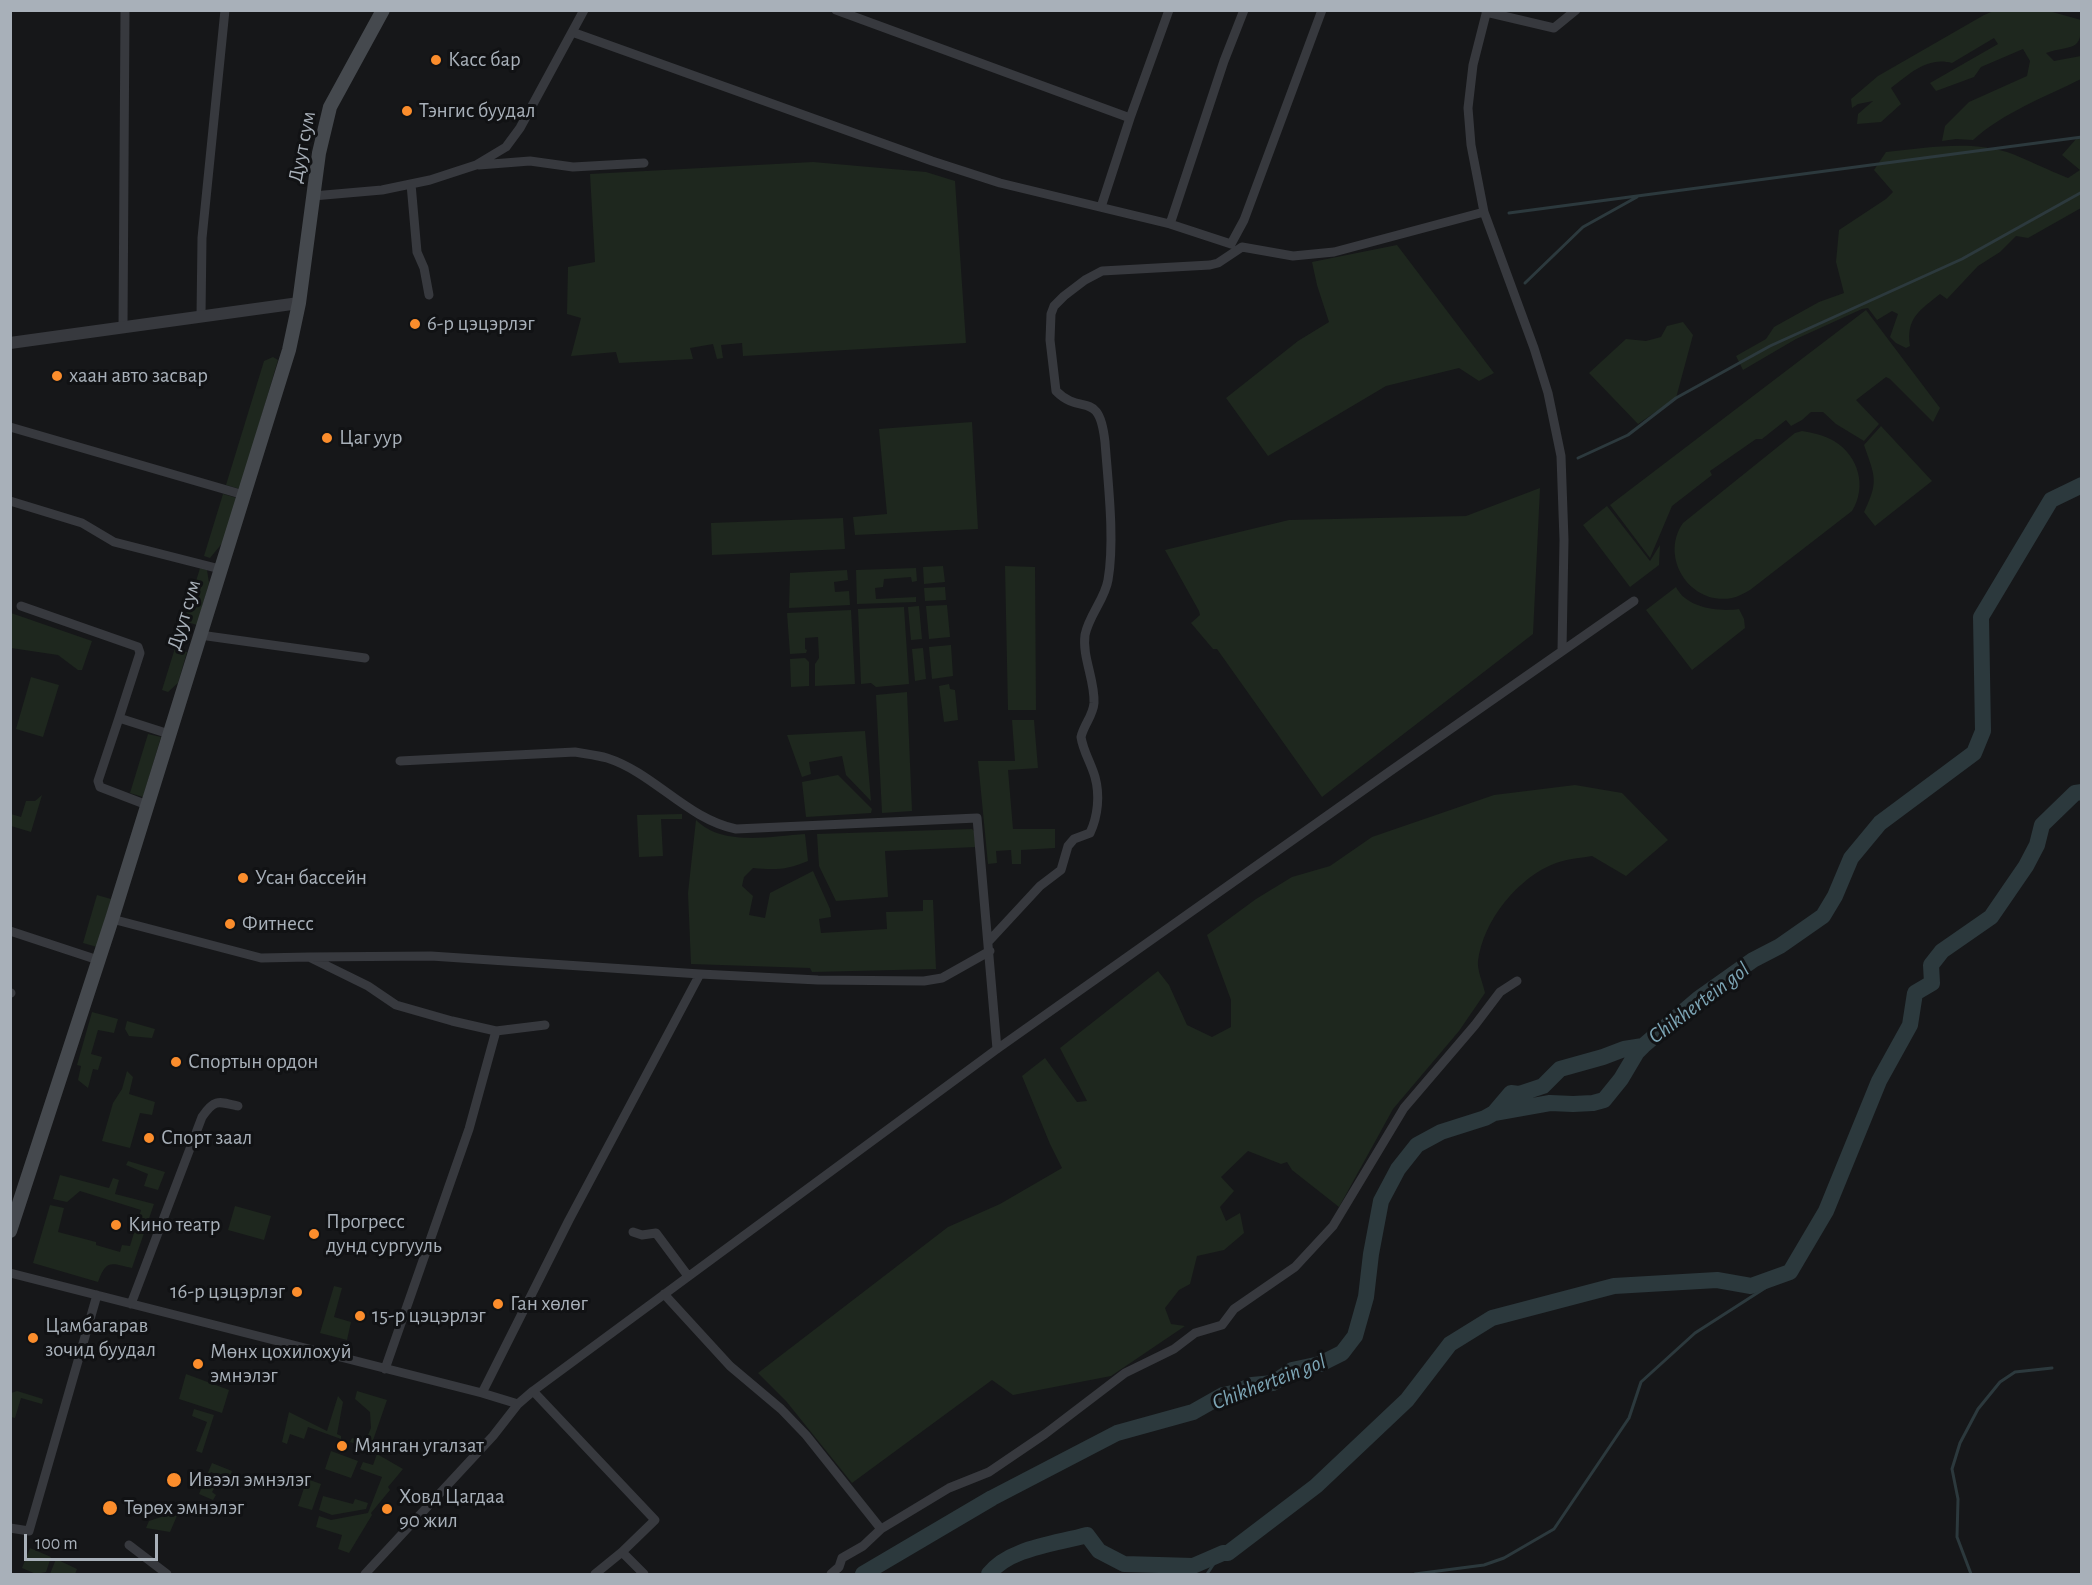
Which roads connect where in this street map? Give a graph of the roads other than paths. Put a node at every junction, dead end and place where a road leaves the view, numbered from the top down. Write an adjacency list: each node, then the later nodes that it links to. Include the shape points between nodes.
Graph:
1 (125, 10): 25 (street)
2 (225, 10): 24 (street, via 202,238)
3 (383, 10): 16 (main road, Дуут сум, via 330,107)
4 (584, 10): 11 (street)
5 (836, 10): 12 (street)
6 (1169, 10): 12 (street)
7 (1244, 10): 19 (street)
8 (1322, 10): 20 (street, via 1244,220)
9 (1576, 10): 10 (street, via 1554,28)
10 (1486, 11): 18 (street, via 1473,64 1468,108)
11 (572, 32): 14 (street, via 520,128 506,147); 17 (street, via 932,161 1000,183)
12 (1130, 118): 17 (street)
13 (644, 163): 14 (street, via 573,166 530,161)
14 (476, 165): 15 (street)
15 (411, 184): 16 (street); 22 (street, via 417,252)
16 (313, 196): 23 (main road, Дуут сум)
17 (1101, 207): 19 (street)
18 (1484, 212): 21 (street, via 1334,252 1293,256); 34 (street, via 1534,348 1561,456)
19 (1170, 224): 20 (street)
20 (1231, 244): 21 (street)
21 (1242, 247): 42 (street, via 1210,265 1102,271 1064,296 1051,314 1056,391 1061,397 1095,409 1106,442 1111,563 1102,600 1085,633 1094,703 1081,737 1095,778 1098,802 1095,824 1090,833 1068,846 1061,870 1040,886)
22 (429, 295)
23 (299, 303): 24 (street); 28 (main road, Дуут сум, via 289,350)
24 (201, 316): 25 (street)
25 (123, 328): 26 (street)
26 (10, 343)
27 (10, 427): 28 (street)
28 (244, 495): 30 (main road, Дуут сум)
29 (10, 501): 30 (street, via 82,523 114,542)
30 (220, 569): 33 (main road, Дуут сум)
31 (1634, 601): 34 (street)
32 (21, 606): 36 (street, via 138,647 140,653)
33 (200, 635): 35 (street); 37 (main road, Дуут сум)
34 (1562, 650): 50 (street)
35 (365, 658)
36 (119, 718): 37 (street); 39 (street, via 98,785)
37 (169, 734): 39 (main road, Дуут сум)
38 (400, 761): 42 (street, via 588,754 633,770 719,825 736,829 977,818)
39 (147, 805): 40 (main road, Дуут сум)
40 (112, 919): 44 (street, via 261,958); 45 (main road, Дуут сум)
41 (10, 931): 45 (street)
42 (989, 941): 43 (street)
43 (990, 951): 46 (street, via 942,978 924,981); 50 (street)
44 (309, 957): 46 (street, via 431,956); 49 (street, via 368,986 396,1005)
45 (98, 960): 52 (main road, Дуут сум)
46 (700, 974): 61 (street)
47 (1517, 981): 64 (street, via 1500,992 1404,1108 1333,1226 1295,1267 1234,1309 1222,1325 1195,1333 1125,1373 989,1472 949,1488)
48 (545, 1025): 49 (street)
49 (496, 1031): 59 (street, via 469,1129)
50 (998, 1049): 55 (street)
51 (238, 1106): 58 (street, via 220,1101 210,1105 202,1117)
52 (10, 1231)
53 (633, 1232): 55 (street, via 656,1233)
54 (10, 1273): 57 (street)
55 (688, 1276): 56 (street)
56 (664, 1293): 60 (street); 64 (street, via 730,1366 782,1409)
57 (97, 1295): 58 (street); 63 (street, via 29,1531)
58 (131, 1304): 59 (street)
59 (386, 1369): 61 (street)
60 (533, 1391): 62 (street); 66 (street, via 655,1520)
61 (482, 1393): 62 (street)
62 (518, 1404): 68 (street)
63 (10, 1528)
64 (881, 1530): 71 (street, via 842,1558)
65 (129, 1545): 67 (street)
66 (622, 1552): 69 (street); 70 (street)
67 (167, 1575)
68 (365, 1575)
69 (596, 1575)
70 (644, 1575)
71 (831, 1575)

